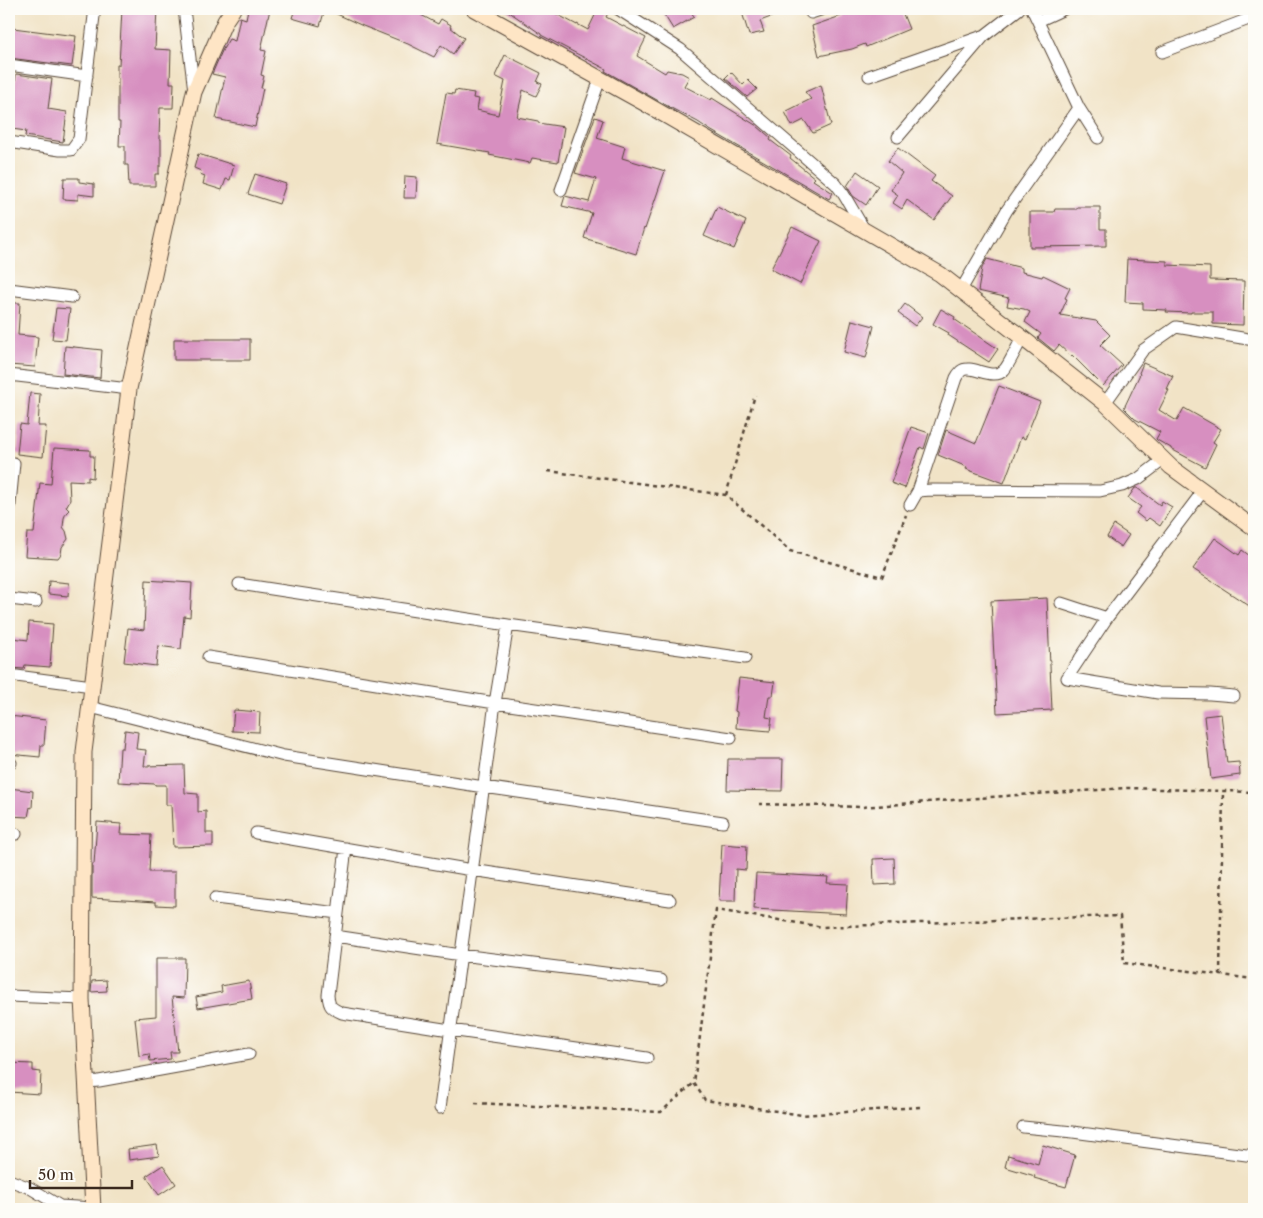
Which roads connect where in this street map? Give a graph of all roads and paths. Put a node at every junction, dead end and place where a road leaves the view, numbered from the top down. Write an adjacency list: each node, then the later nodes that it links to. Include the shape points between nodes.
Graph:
1 (94, 9): 16 (street)
2 (184, 9): 19 (street)
3 (233, 9): 19 (main road)
4 (474, 9): 18 (main road)
5 (618, 9): 25 (street, via 680,49 836,184)
6 (823, 9): 10 (street)
7 (1019, 9): 13 (street)
8 (1032, 9): 12 (street)
9 (1064, 9): 12 (street)
10 (811, 13)
11 (1254, 17): 14 (street)
12 (1038, 21): 20 (street)
13 (984, 36): 17 (street); 21 (street)
14 (1162, 52)
15 (9, 65): 16 (street)
16 (87, 76): 23 (street, via 79,139 71,150)
17 (869, 76)
18 (600, 79): 24 (street); 25 (main road)
19 (194, 92): 32 (main road)
20 (1079, 108): 22 (street); 27 (street, via 1007,210)
21 (898, 136)
22 (1098, 138)
23 (9, 142)
24 (561, 190)
25 (865, 231): 27 (main road, via 940,274)
26 (9, 289): 28 (street)
27 (961, 290): 29 (main road)
28 (72, 296)
29 (1022, 338): 34 (main road); 38 (street, via 1004,370 993,374 966,369 956,378)
30 (1254, 340): 34 (street, via 1176,326 1143,350)
31 (9, 374): 32 (street)
32 (129, 389): 53 (main road)
33 (755, 395): 40 (path)
34 (1104, 403): 35 (main road)
35 (1163, 460): 38 (street, via 1138,479 1100,491); 39 (main road)
36 (9, 463): 42 (street, via 14,464)
37 (548, 471): 40 (path)
38 (918, 491): 41 (street)
39 (1203, 491): 43 (main road); 48 (street)
40 (726, 495): 41 (path, via 790,551 882,577)
41 (910, 505)
42 (9, 514)
43 (1254, 528)
44 (239, 584): 49 (street)
45 (9, 599): 46 (street)
46 (36, 602)
47 (1061, 603): 48 (street)
48 (1107, 618): 54 (street, via 1066,678 1158,693)
49 (508, 625): 51 (street); 55 (street)
50 (208, 657): 55 (street)
51 (746, 658)
52 (9, 675): 53 (street)
53 (92, 686): 56 (main road)
54 (1234, 696)
55 (495, 703): 57 (street); 58 (street)
56 (90, 707): 58 (street, via 284,756); 75 (main road, via 84,752)
57 (731, 738)
58 (484, 788): 62 (street); 65 (street)
59 (1223, 791): 60 (path); 61 (path, via 1128,788 862,807); 71 (path)
60 (1254, 792)
61 (759, 804)
62 (723, 822)
63 (256, 833): 64 (street)
64 (346, 848): 65 (street); 68 (street)
65 (472, 870): 67 (street); 70 (street)
66 (216, 898): 68 (street)
67 (670, 900)
68 (338, 914): 69 (street)
69 (335, 936): 70 (street); 76 (street, via 328,995 332,1008 342,1013)
70 (461, 955): 73 (street); 76 (street)
71 (1220, 975): 72 (path); 80 (path, via 1124,963 1120,916 823,927 716,910)
72 (1254, 979)
73 (661, 980)
74 (9, 996): 75 (street)
75 (82, 999): 79 (main road)
76 (450, 1030): 78 (street); 83 (street)
77 (249, 1054): 79 (street)
78 (647, 1058)
79 (86, 1082): 87 (main road)
80 (694, 1083): 81 (path, via 661,1112); 82 (path, via 705,1100 802,1115)
81 (475, 1103)
82 (920, 1107)
83 (440, 1108)
84 (1023, 1127): 85 (street)
85 (1254, 1156)
86 (9, 1180): 87 (street, via 60,1206)
87 (93, 1209)

